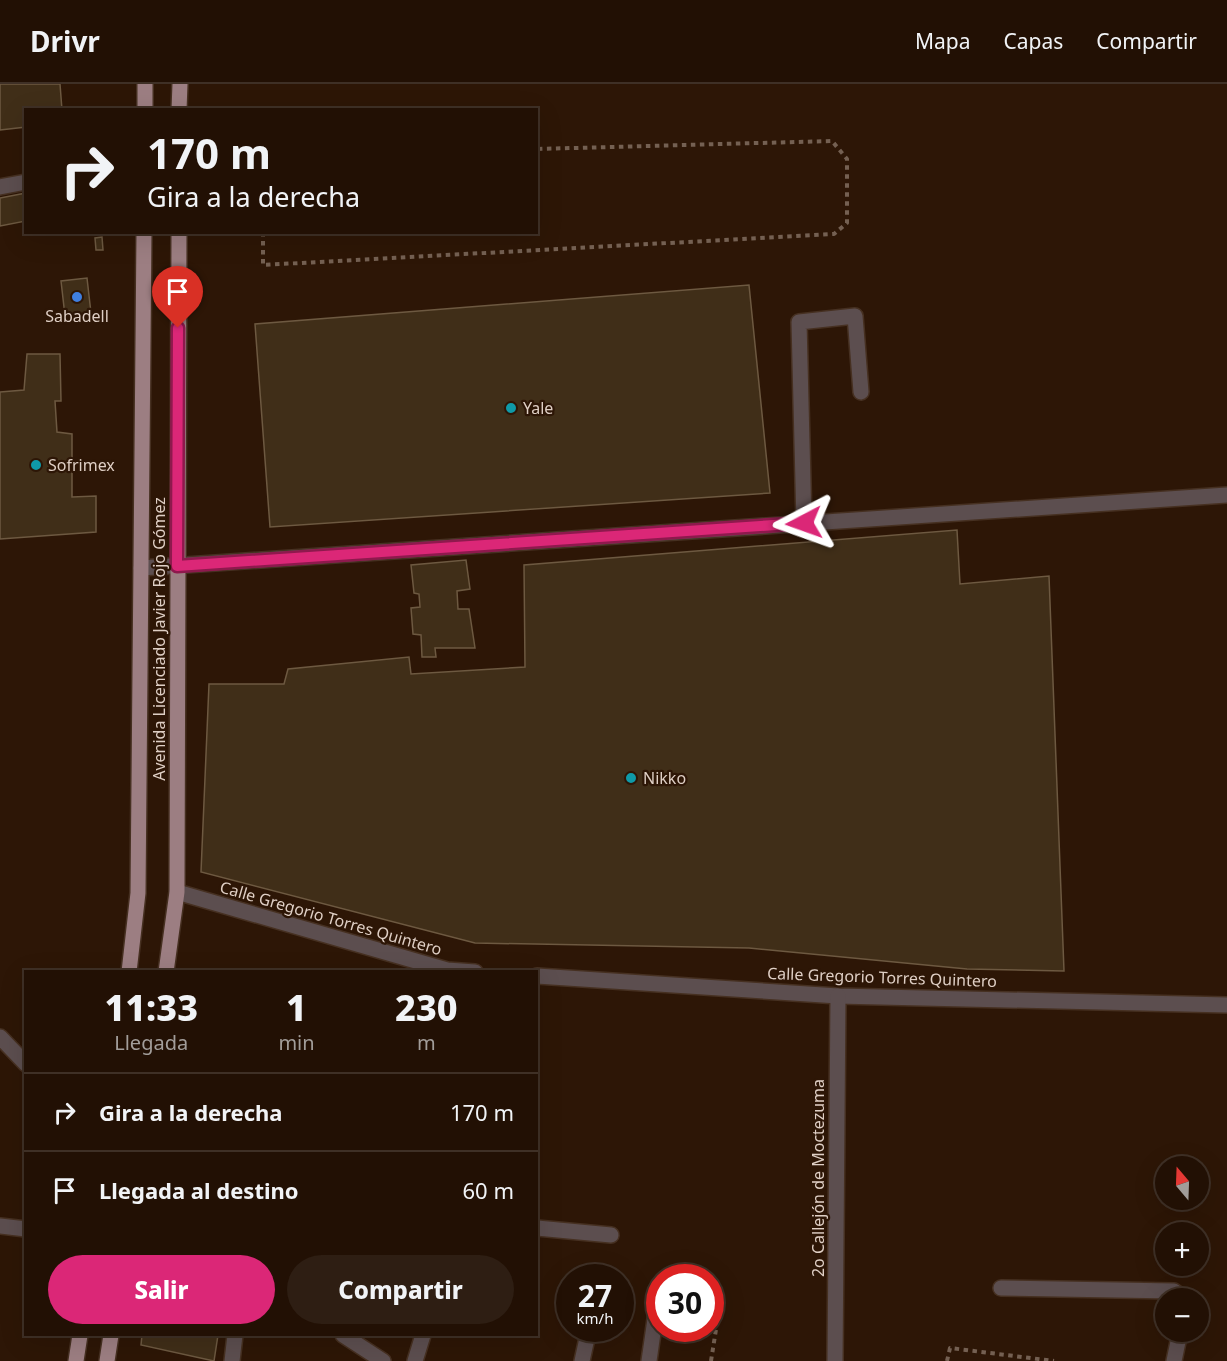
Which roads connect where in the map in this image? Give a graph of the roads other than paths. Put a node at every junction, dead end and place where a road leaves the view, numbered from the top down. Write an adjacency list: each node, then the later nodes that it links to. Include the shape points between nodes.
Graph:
1 (145, 84): 3 (main road)
2 (180, 84): 4 (main road)
3 (145, 108)
4 (180, 108)
5 (24, 182): 6 (street)
6 (0, 187)
7 (144, 234): 13 (main road, Avenida Licenciado Javier Rojo Gómez)
8 (179, 234): 12 (main road, Avenida Licenciado Javier Rojo Gómez)
9 (861, 392): 11 (street, via 855,316 799,322)
10 (1227, 495): 11 (street)
11 (804, 523): 12 (street)
12 (177, 566): 13 (street); 14 (main road, Avenida Licenciado Javier Rojo Gómez)
13 (141, 568): 15 (main road, Avenida Licenciado Javier Rojo Gómez, via 138,893)
14 (177, 892): 16 (main road, Avenida Licenciado Javier Rojo Gómez); 17 (street, Calle Gregorio Torres Quintero)
15 (129, 970)
16 (166, 970)
17 (443, 970)
18 (538, 976): 19 (street, Calle Gregorio Torres Quintero)
19 (838, 996): 20 (street, Calle Gregorio Torres Quintero); 44 (street, 2o Callejón de Moctezuma)
20 (1227, 1005)
21 (0, 1037): 22 (street)
22 (24, 1062)
23 (0, 1226): 25 (street)
24 (538, 1228): 26 (street)
25 (24, 1229)
26 (610, 1235)
27 (1001, 1288): 28 (street)
28 (1155, 1291)
29 (80, 1336): 37 (main road)
30 (111, 1336): 38 (main road)
31 (235, 1336): 39 (street)
32 (345, 1336): 40 (street)
33 (423, 1336): 41 (street)
34 (586, 1342): 42 (street)
35 (652, 1342): 43 (street)
36 (1178, 1342): 45 (street)
37 (76, 1361)
38 (107, 1361)
39 (232, 1361)
40 (383, 1361)
41 (415, 1361)
42 (582, 1361)
43 (649, 1361)
44 (835, 1361)
45 (1174, 1361)

